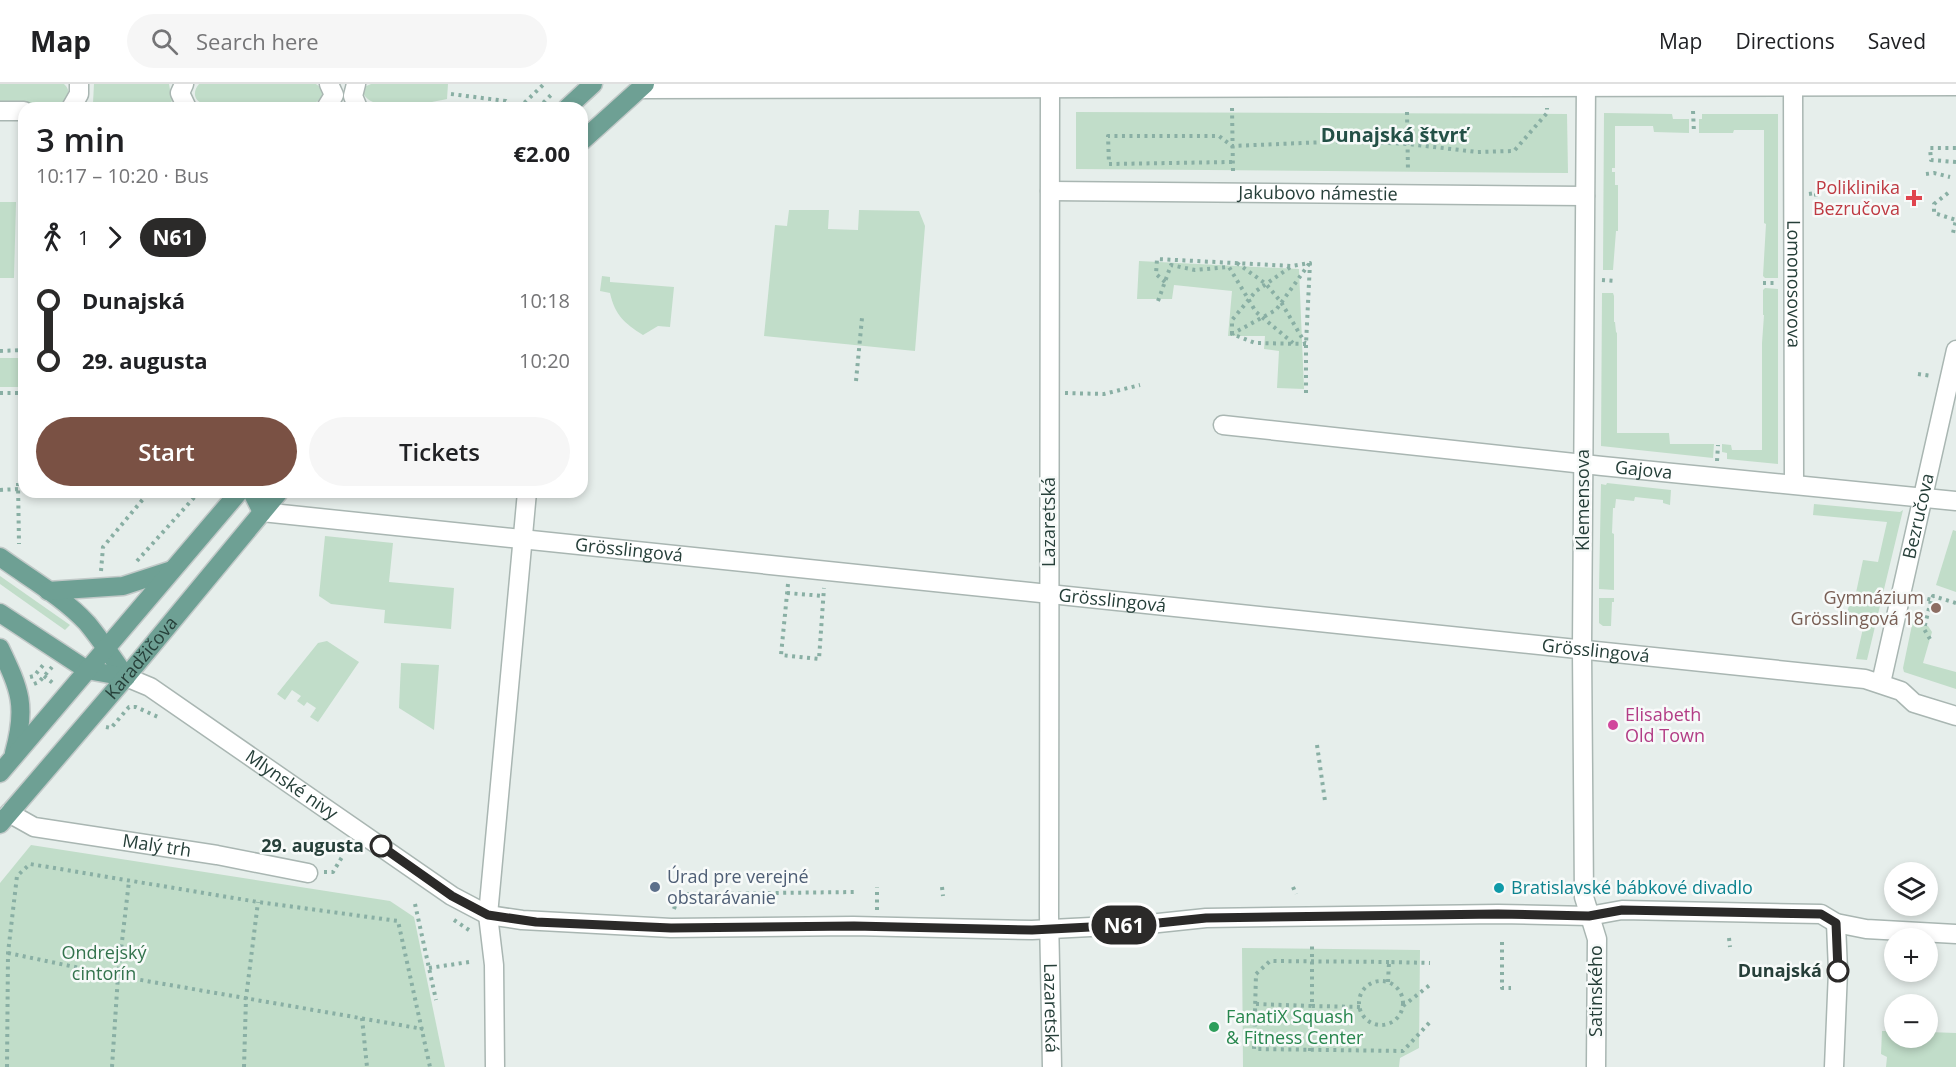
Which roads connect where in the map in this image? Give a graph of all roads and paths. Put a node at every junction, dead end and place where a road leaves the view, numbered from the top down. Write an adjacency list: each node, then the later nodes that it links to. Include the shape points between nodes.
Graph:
1 (79, 84): 13 (street, via 80,94)
2 (184, 84): 14 (street, via 180,93)
3 (329, 84): 15 (street, via 334,94)
4 (356, 84): 16 (street, via 352,96)
5 (544, 84): 18 (path)
6 (593, 84): 19 (main road)
7 (1793, 85): 9 (street); 10 (street); 76 (street, Lomonosovova)
8 (1050, 86): 9 (street); 11 (street); 37 (street, Lazaretská)
9 (1586, 86): 40 (street, Klemensova)
10 (1956, 86)
11 (642, 87): 27 (main road)
12 (451, 94): 17 (path)
13 (75, 102)
14 (184, 102)
15 (329, 102)
16 (355, 102)
17 (508, 102)
18 (524, 102)
19 (574, 102)
20 (1232, 108): 29 (path)
21 (1547, 108): 28 (path, via 1547,114 1514,151 1477,152)
22 (0, 111): 23 (street)
23 (18, 111)
24 (1693, 111): 26 (path)
25 (1407, 112): 28 (path)
26 (1694, 133)
27 (588, 136)
28 (1408, 144): 29 (path, via 1350,141); 34 (path)
29 (1232, 146): 31 (path); 31 (path, via 1219,136 1108,136 1109,164)
30 (1956, 148): 32 (path, via 1930,148 1931,160)
31 (1232, 162): 33 (path)
32 (1956, 162)
33 (1233, 171)
34 (1408, 172)
35 (1926, 174): 36 (path)
36 (1950, 177)
37 (1050, 191): 40 (street, Jakubovo námestie); 99 (street, Lazaretská)
38 (1948, 193): 42 (path, via 1934,204 1934,213 1956,220)
39 (1806, 194): 41 (path, via 1816,194 1816,211)
40 (1586, 196): 74 (street, Klemensova)
41 (1842, 212)
42 (1953, 233)
43 (1237, 263): 45 (path); 48 (path, via 1157,259 1156,274); 51 (path)
44 (1310, 263): 45 (path); 54 (path); 59 (path)
45 (1292, 266): 51 (path)
46 (1599, 280): 47 (path)
47 (1615, 281)
48 (1165, 282): 52 (path, via 1171,265 1194,270 1229,267); 53 (path)
49 (1763, 283): 50 (path)
50 (1781, 283)
51 (1266, 284): 52 (path); 54 (path)
52 (1248, 299): 55 (path); 57 (path, via 1232,320)
53 (1158, 301)
54 (1281, 302): 55 (path); 59 (path)
55 (1262, 317): 57 (path); 58 (path)
56 (862, 318): 65 (path)
57 (1232, 334): 58 (path, via 1255,343)
58 (1293, 342): 59 (path)
59 (1306, 344): 70 (path)
60 (18, 350): 62 (path)
61 (1956, 350): 79 (street, Bezručova)
62 (0, 351)
63 (1918, 374): 64 (path)
64 (1936, 377)
65 (856, 381)
66 (1140, 385): 69 (path, via 1104,394)
67 (0, 393): 68 (path)
68 (18, 393)
69 (1085, 393)
70 (1306, 395)
71 (1223, 425): 74 (street, Gajova)
72 (1718, 445): 73 (path)
73 (1718, 461)
74 (1583, 463): 76 (street, Gajova); 108 (street, Klemensova)
75 (18, 483): 77 (path)
76 (1794, 484): 79 (street, Gajova)
77 (18, 489): 78 (path)
78 (0, 490)
79 (1921, 497): 87 (street, Gajova); 116 (street, Bezručova)
80 (18, 498): 90 (path)
81 (144, 498): 94 (path, via 104,547 101,572)
82 (194, 498): 92 (path)
83 (234, 498): 93 (main road, Karadžičova)
84 (255, 498): 88 (main road)
85 (274, 498): 88 (main road, Karadžičova)
86 (526, 498): 89 (street)
87 (1956, 501)
88 (262, 512): 89 (street, Grösslingová); 113 (main road, Karadžičova)
89 (522, 540): 99 (street, Grösslingová); 139 (street)
90 (19, 544)
91 (0, 557): 97 (main road)
92 (131, 567)
93 (172, 570): 97 (main road, via 123,586); 107 (main road, Karadžičova)
94 (107, 572)
95 (788, 580): 98 (path)
96 (824, 584): 100 (path)
97 (48, 591): 107 (main road, via 80,617)
98 (787, 593): 100 (path); 100 (path, via 781,656 819,660)
99 (1049, 594): 108 (street, Grösslingová); 144 (street, Lazaretská)
100 (823, 596)
101 (1919, 596): 102 (path)
102 (1932, 600): 103 (path, via 1933,596); 105 (path, via 1924,629)
103 (1956, 603)
104 (0, 613): 110 (main road, Mlynské nivy)
105 (1930, 639)
106 (0, 648): 124 (main road, via 21,703 21,726)
107 (106, 648): 110 (main road, Karadžičova); 113 (main road)
108 (1582, 650): 116 (street, Grösslingová); 141 (street, Klemensova, via 1584,897)
109 (45, 663): 114 (path, via 34,676)
110 (87, 670): 113 (main road, Mlynské nivy); 124 (main road, Karadžičova)
111 (55, 674): 112 (path, via 50,670)
112 (44, 676): 115 (path); 117 (path)
113 (126, 677): 127 (main road, Karadžičova); 139 (street, Mlynské nivy, via 150,687 452,896)
114 (24, 678)
115 (39, 682): 118 (path); 119 (path)
116 (1881, 683): 120 (street, Grösslingová, via 1901,691 1914,703)
117 (54, 685)
118 (45, 686)
119 (26, 687)
120 (1956, 716)
121 (162, 719): 122 (path, via 129,707)
122 (116, 722)
123 (1317, 745): 126 (path)
124 (13, 757): 125 (main road, Karadžičova)
125 (0, 773)
126 (1325, 801)
127 (4, 818): 128 (street, Malý trh, via 34,827)
128 (308, 873)
129 (129, 881): 136 (path); 151 (path, via 30,864 17,876); 157 (path)
130 (877, 887): 138 (path)
131 (942, 887): 135 (path)
132 (1293, 887): 134 (path)
133 (857, 892): 142 (path, via 679,894)
134 (1296, 894)
135 (943, 896)
136 (258, 902): 161 (path); 169 (path, via 398,921)
137 (415, 904): 156 (path)
138 (877, 914)
139 (488, 915): 144 (street, via 536,922 671,928); 146 (street)
140 (448, 916): 146 (path, via 462,927)
141 (1589, 916): 143 (street, via 1622,910 1821,914); 144 (street, via 1206,918); 178 (street, Satinského, via 1597,939)
142 (672, 917)
143 (1836, 923): 145 (street, via 1866,929); 179 (street)
144 (1049, 927): 177 (street, Lazaretská)
145 (1956, 934)
146 (491, 938): 176 (street)
147 (1729, 938): 150 (path)
148 (1502, 942): 160 (path, via 1502,988)
149 (1312, 944): 153 (path)
150 (1730, 947)
151 (8, 953): 157 (path); 171 (path)
152 (469, 962): 156 (path)
153 (1313, 962): 154 (path); 163 (path, via 1270,961 1256,974); 164 (path)
154 (1389, 962): 155 (path); 158 (path)
155 (1430, 963)
156 (429, 968): 162 (path)
157 (118, 976): 161 (path); 172 (path)
158 (1388, 982): 165 (path, via 1400,991); 166 (path, via 1367,987)
159 (1431, 984): 165 (path)
160 (1510, 988)
161 (246, 998): 167 (path); 173 (path)
162 (436, 1000)
163 (1256, 1004): 164 (path); 170 (path, via 1254,1049)
164 (1312, 1006): 166 (path); 170 (path)
165 (1403, 1006): 166 (path, via 1393,1022 1379,1025 1366,1019)
166 (1360, 1007)
167 (362, 1018): 169 (path); 174 (path)
168 (1431, 1021): 170 (path, via 1403,1051)
169 (423, 1029): 175 (path)
170 (1310, 1051)
171 (7, 1067)
172 (112, 1067)
173 (244, 1067)
174 (367, 1067)
175 (430, 1067)
176 (495, 1067)
177 (1052, 1067)
178 (1596, 1067)
179 (1834, 1067)

